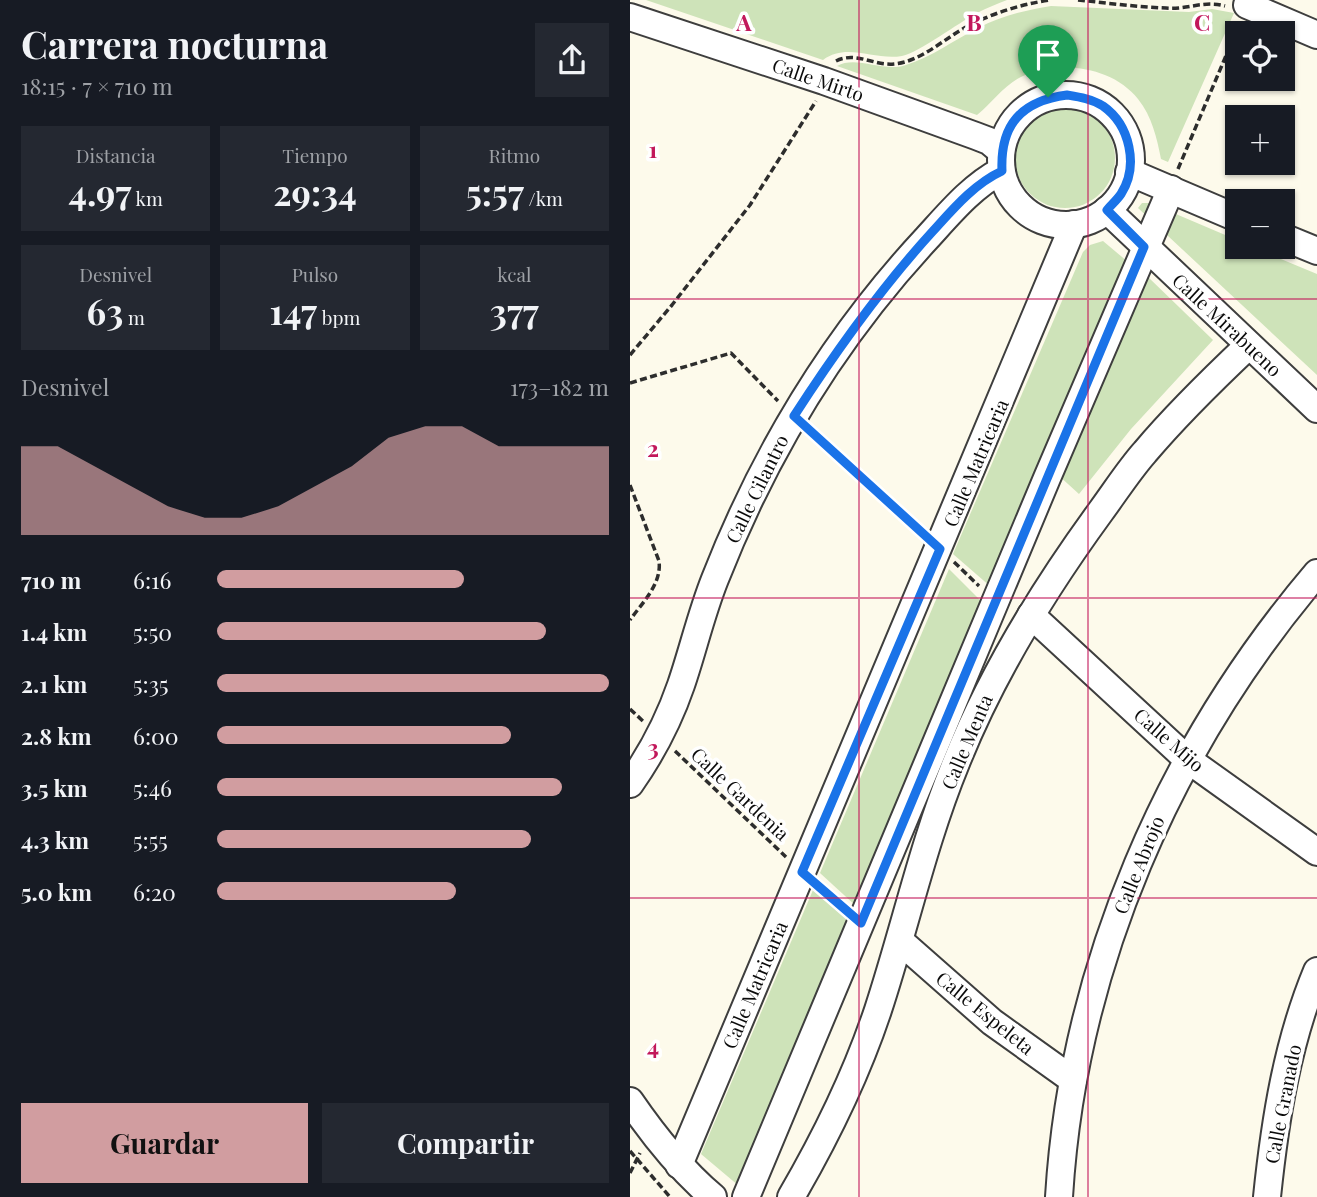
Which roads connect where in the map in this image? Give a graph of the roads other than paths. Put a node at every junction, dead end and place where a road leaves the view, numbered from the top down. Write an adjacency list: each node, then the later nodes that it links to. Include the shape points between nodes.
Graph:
1 (1238, 2): 3 (street)
2 (630, 18): 4 (street, Calle Mirto, via 964,131 989,141)
3 (1317, 35)
4 (1001, 161): 5 (street, via 1012,125 1031,105 1048,97 1076,96 1102,106 1116,119 1126,135); 9 (street, via 1008,190 1020,206 1035,218); 18 (street, Calle Cilantro, via 898,268 794,416 720,567 659,736)
5 (1129, 172): 6 (street); 7 (street, via 1121,193)
6 (1171, 189): 8 (street); 11 (street)
7 (1107, 210): 9 (street); 11 (street, Calle Mirabueno)
8 (1225, 213)
9 (1074, 224): 24 (street, Calle Matricaria)
10 (1295, 242): 12 (street)
11 (1144, 247): 13 (street, Calle Mirabueno); 26 (street)
12 (1317, 251)
13 (1248, 346): 14 (street, Calle Mirabueno); 16 (street, Calle Menta, via 1143,454)
14 (1317, 409)
15 (1317, 573): 17 (street, Calle Abrojo, via 1241,670)
16 (1031, 615): 17 (street, Calle Mijo); 20 (street, Calle Menta, via 955,763)
17 (1187, 759): 19 (street, Calle Mijo); 22 (street, Calle Abrojo, via 1123,898)
18 (630, 784)
19 (1317, 852)
20 (900, 941): 22 (street, Calle Espeleta, via 992,1022); 27 (street, Calle Menta, via 852,1081)
21 (1317, 971): 29 (street, Calle Granado, via 1286,1065)
22 (1073, 1080): 28 (street, Calle Abrojo)
23 (630, 1101): 24 (street)
24 (679, 1165): 25 (street)
25 (713, 1197)
26 (747, 1197)
27 (791, 1197)
28 (1059, 1197)
29 (1266, 1197)

